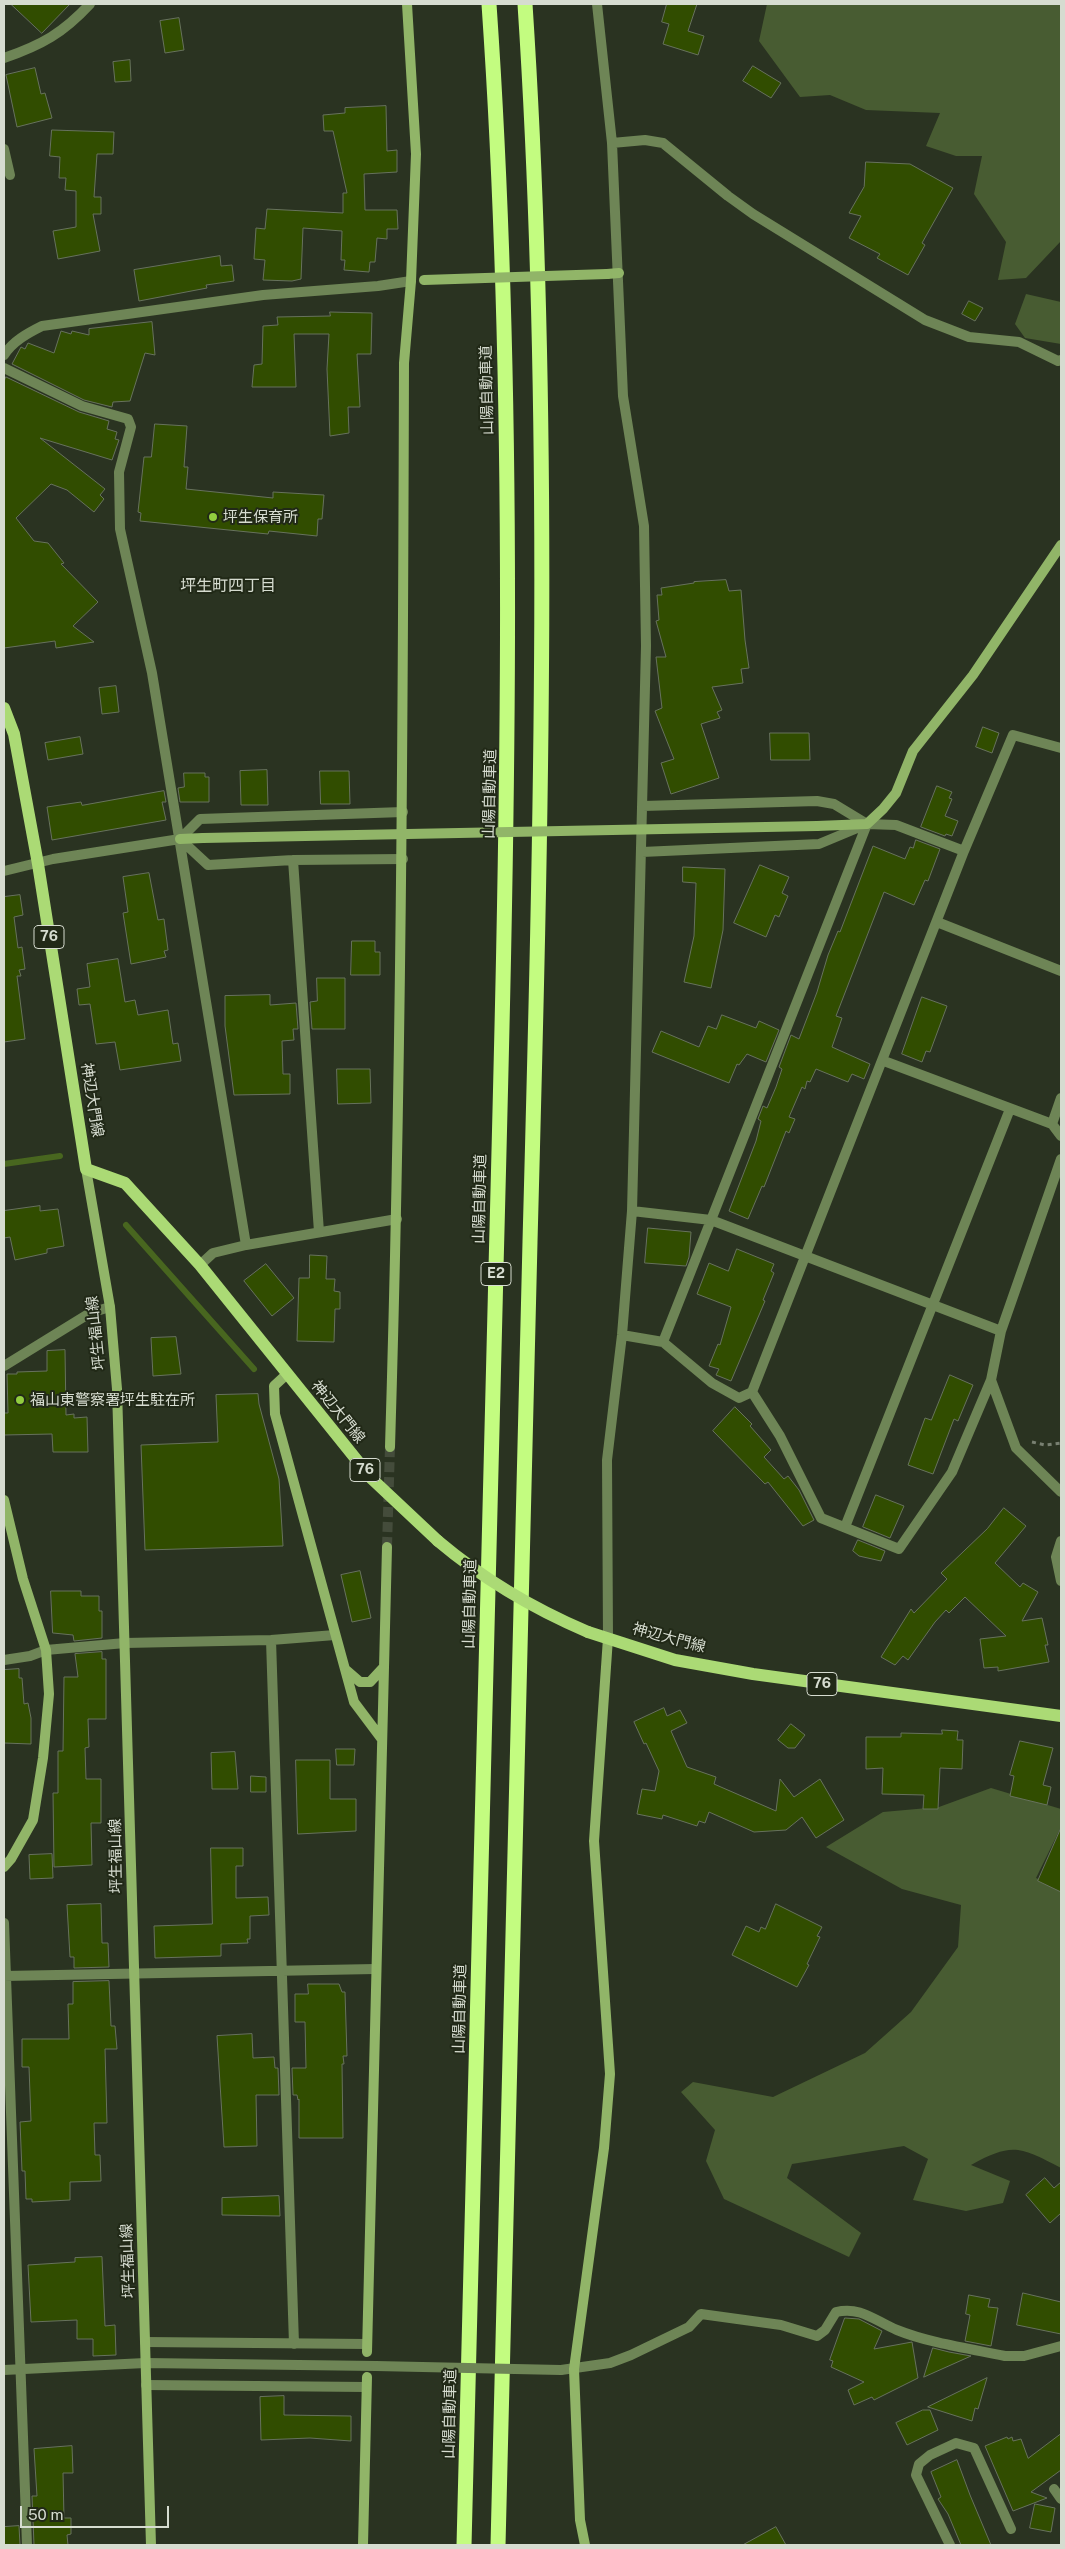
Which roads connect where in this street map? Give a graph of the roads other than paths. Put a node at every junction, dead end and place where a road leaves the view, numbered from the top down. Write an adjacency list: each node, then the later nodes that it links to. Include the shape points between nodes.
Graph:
1 (90, 4): 6 (street, via 69,26 32,49)
2 (407, 4): 11 (street, via 416,154)
3 (489, 4): 90 (highway, 山陽自動車道 / E2, via 502,244 509,584 506,874)
4 (525, 4): 91 (highway, E2, via 538,240 543,580 540,875)
5 (597, 4): 7 (street)
6 (4, 58)
7 (612, 143): 10 (street); 13 (street, via 645,140 663,143 753,214 925,320 969,337 1019,342 1058,362)
8 (4, 149): 9 (street)
9 (10, 175)
10 (619, 272): 11 (street, bridge); 18 (street, via 623,396 644,526)
11 (411, 281): 12 (street, via 254,296 42,326 23,336); 19 (street, via 404,363)
12 (4, 355)
13 (1061, 360)
14 (4, 368): 21 (street, via 82,406 128,419 131,427 119,472 120,529 152,673)
15 (1061, 545): 20 (street, via 973,675 913,751 896,793)
16 (4, 708): 26 (main road, 神辺大門線 / 76, via 14,734)
17 (1061, 748): 22 (street, via 1013,735)
18 (643, 806): 20 (street, via 817,801 834,804); 23 (street)
19 (403, 812): 21 (street, via 200,820); 24 (street)
20 (867, 824): 21 (street, bridge); 22 (street, via 896,825); 23 (street, via 819,844); 39 (street)
21 (180, 839): 25 (street, via 208,865); 26 (street); 41 (street)
22 (964, 851): 28 (street)
23 (642, 852): 37 (street)
24 (403, 859): 25 (street); 38 (street)
25 (293, 860): 40 (street)
26 (38, 864): 27 (street); 36 (main road, 神辺大門線 / 76)
27 (4, 871)
28 (937, 922): 29 (street); 30 (street)
29 (1061, 971)
30 (884, 1061): 32 (street); 42 (street)
31 (1061, 1098): 33 (street)
32 (1010, 1109): 33 (street); 44 (street)
33 (1052, 1124): 34 (street)
34 (1061, 1136)
35 (1061, 1159): 46 (street)
36 (86, 1169): 43 (main road, 神辺大門線 / 76, via 126,1183); 45 (street, 坪生福山線)
37 (632, 1211): 39 (street); 47 (street)
38 (397, 1219): 40 (street); 53 (street)
39 (711, 1220): 42 (street); 48 (street)
40 (318, 1232): 41 (street)
41 (246, 1244): 43 (street, via 213,1253)
42 (806, 1254): 44 (street); 52 (street)
43 (200, 1265): 50 (main road, 神辺大門線 / 76)
44 (933, 1305): 46 (street); 56 (street)
45 (110, 1307): 49 (street, via 90,1313); 63 (street, 坪生福山線, via 117,1389)
46 (1001, 1331): 51 (street)
47 (622, 1335): 48 (street); 61 (street, via 607,1460)
48 (663, 1342): 52 (street, via 712,1383 739,1398)
49 (4, 1366)
50 (287, 1374): 60 (street, via 274,1386 275,1414); 61 (main road, 神辺大門線 / 76, bridge, via 372,1479 470,1568 556,1618)
51 (991, 1380): 54 (street, via 1016,1448); 56 (street, via 952,1472 899,1549)
52 (752, 1392): 56 (street, via 780,1436 821,1518)
53 (390, 1447)
54 (1061, 1492)
55 (4, 1500): 64 (street, via 23,1579)
56 (845, 1527)
57 (1061, 1541): 59 (street, via 1056,1557)
58 (387, 1547): 67 (street)
59 (1061, 1581)
60 (335, 1635): 62 (street); 66 (street)
61 (608, 1638): 68 (main road, 神辺大門線 / 76, via 675,1660 753,1674); 80 (street, via 594,1841 610,2074 604,2148)
62 (271, 1640): 63 (street); 73 (street)
63 (125, 1643): 64 (street); 74 (street, 坪生福山線)
64 (46, 1650): 65 (street); 70 (street, via 49,1694 33,1820)
65 (4, 1660)
66 (344, 1668): 67 (street, via 360,1682 370,1682); 69 (street, via 354,1702)
67 (383, 1668): 69 (street)
68 (1061, 1716)
69 (381, 1738): 72 (street)
70 (4, 1867)
71 (4, 1923): 75 (street)
72 (376, 1969): 73 (street); 77 (street, via 367,2348)
73 (282, 1972): 74 (street); 77 (street)
74 (134, 1975): 75 (street); 76 (street, 坪生福山線)
75 (5, 1976): 82 (street)
76 (145, 2342): 77 (street); 79 (street, 坪生福山線)
77 (294, 2344)
78 (1061, 2346): 80 (street, via 1024,2356 1005,2356 897,2330 862,2312 847,2309 836,2312 825,2330 817,2336 781,2325 701,2314 688,2327 631,2356)
79 (145, 2364): 80 (street, bridge); 82 (street); 83 (street, 坪生福山線)
80 (574, 2369): 92 (street, via 580,2520)
81 (4, 2370): 82 (street)
82 (20, 2370): 87 (street)
83 (146, 2385): 88 (street, 坪生福山線); 89 (street, via 366,2382)
84 (1054, 2489): 85 (street)
85 (1061, 2499)
86 (1011, 2529): 93 (street, via 974,2448 956,2444 930,2455 919,2464 916,2475)
87 (27, 2545)
88 (150, 2545)
89 (363, 2545)
90 (464, 2545)
91 (498, 2545)
92 (585, 2545)
93 (950, 2545)

